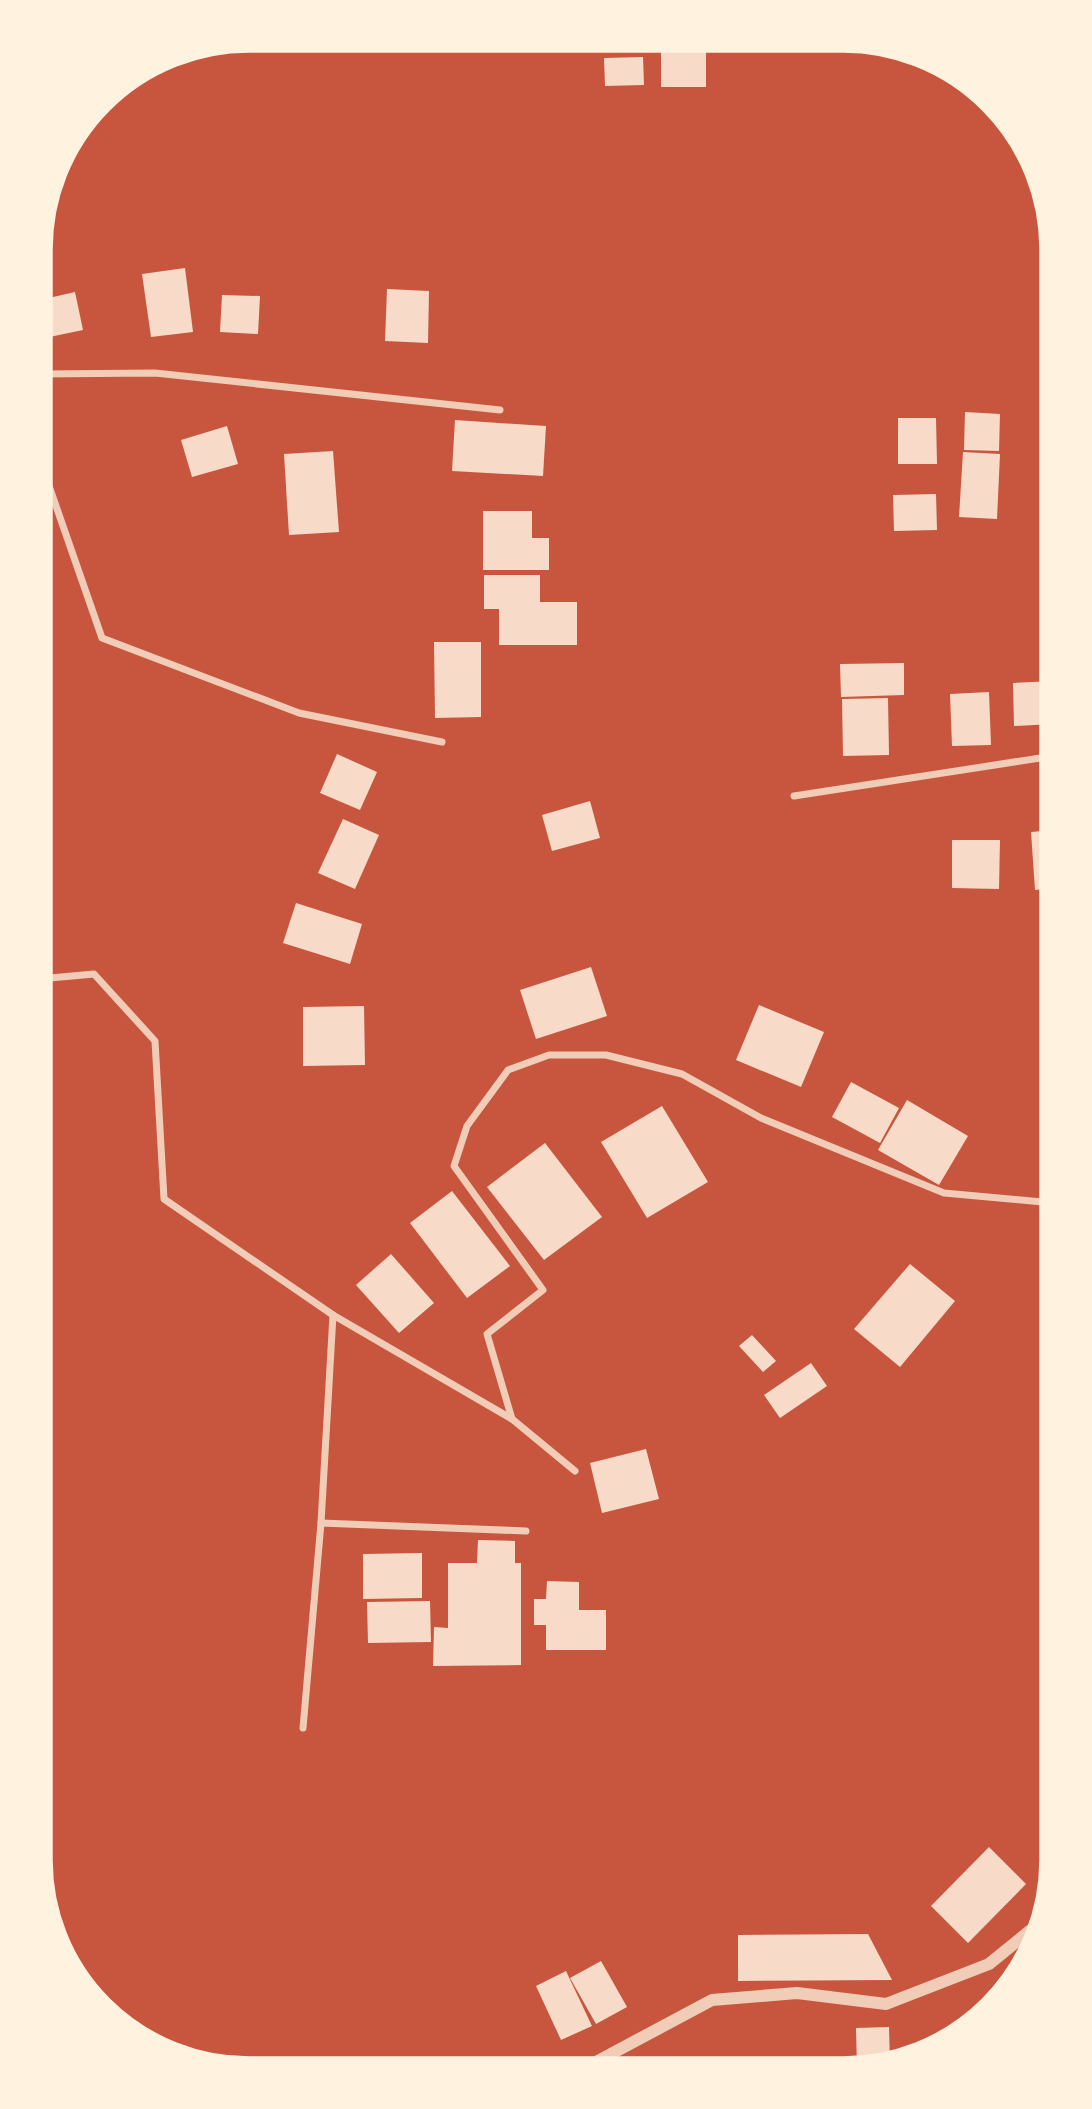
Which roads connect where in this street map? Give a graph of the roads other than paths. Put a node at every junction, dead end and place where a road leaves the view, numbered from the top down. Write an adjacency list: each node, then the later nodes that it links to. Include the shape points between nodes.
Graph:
1 (51, 374): 2 (street, via 155,373)
2 (500, 410)
3 (51, 492): 4 (street, via 102,638 299,713)
4 (442, 742)
5 (1041, 758): 6 (street)
6 (794, 796)
7 (51, 978): 9 (street, via 94,974 155,1041 164,1199)
8 (1041, 1202): 10 (street, via 944,1193 761,1118 682,1074 606,1055 549,1055 508,1070 467,1126 454,1166 543,1290 486,1334)
9 (333, 1315): 10 (street); 12 (street)
10 (512, 1419): 11 (street)
11 (575, 1471)
12 (321, 1523): 13 (street); 14 (street)
13 (526, 1531)
14 (303, 1728)
15 (1027, 1933): 16 (street, via 989,1964 886,2004 797,1993 712,2000)
16 (603, 2058)

